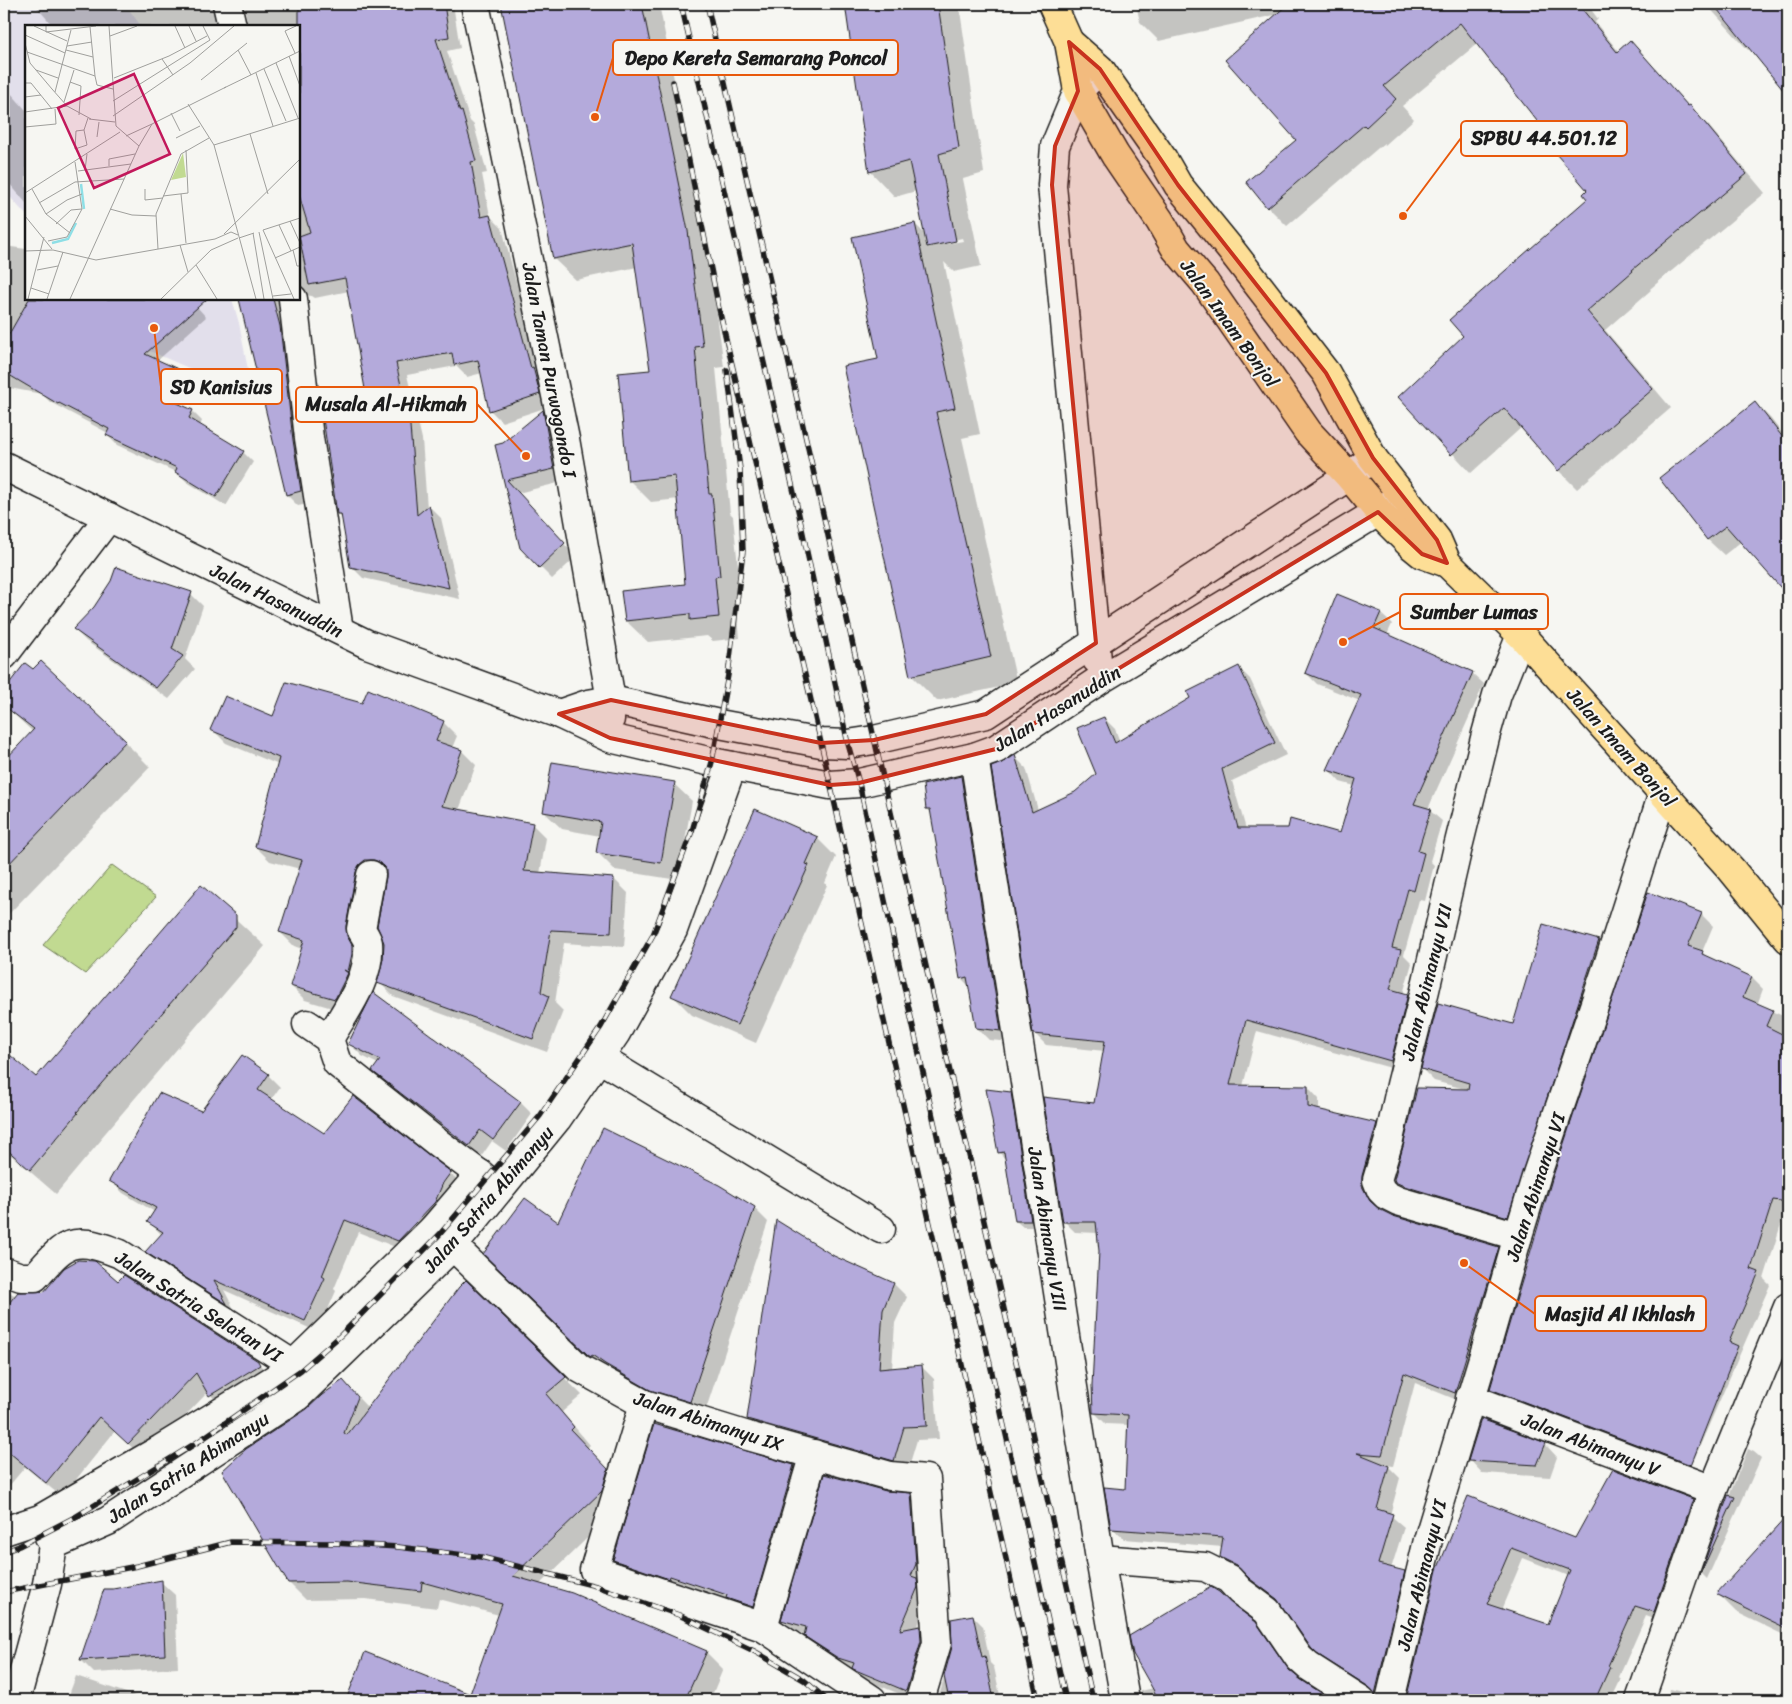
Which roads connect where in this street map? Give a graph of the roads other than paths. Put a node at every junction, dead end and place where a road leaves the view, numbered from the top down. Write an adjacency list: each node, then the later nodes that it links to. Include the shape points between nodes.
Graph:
1 (227, 4): 4 (street)
2 (475, 4): 21 (street, Jalan Taman Purwogondo I, via 565,439)
3 (1052, 4): 5 (main road, Jalan Imam Bonjol)
4 (232, 25)
5 (1069, 42): 6 (main road, Jalan Imam Bonjol); 7 (main road, Jalan Imam Bonjol)
6 (1100, 69): 7 (street); 9 (main road, Jalan Imam Bonjol, via 1178,185 1326,373)
7 (1078, 91): 11 (main road, Jalan Imam Bonjol, via 1115,156 1176,249 1205,283 1308,432); 18 (street, via 1055,146 1052,185)
8 (293, 300): 16 (street, via 309,438)
9 (1373, 458): 11 (street, Jalan Hasanuddin); 12 (main road, Jalan Imam Bonjol)
10 (4, 466): 14 (street, Jalan Hasanuddin)
11 (1349, 476): 13 (main road, Jalan Imam Bonjol); 18 (street, Jalan Hasanuddin)
12 (1401, 495): 13 (street, Jalan Hasanuddin); 15 (main road, Jalan Imam Bonjol, via 1437,540)
13 (1378, 512): 15 (main road, Jalan Imam Bonjol, via 1422,554); 20 (street, Jalan Hasanuddin)
14 (109, 517): 16 (street, Jalan Hasanuddin); 19 (street)
15 (1446, 562): 17 (main road, Jalan Imam Bonjol)
16 (339, 630): 22 (street, Jalan Hasanuddin, via 367,644)
17 (1521, 635): 26 (main road, Jalan Imam Bonjol); 34 (street, Jalan Abimanyu VII, via 1497,695 1486,734 1377,1180 1386,1195 1398,1201)
18 (1096, 643): 20 (street); 21 (street, Jalan Hasanuddin, via 986,714 848,744 812,742)
19 (4, 655)
20 (1098, 681): 24 (street, Jalan Hasanuddin, via 996,749)
21 (611, 700): 22 (street, Jalan Hasanuddin); 23 (street, Jalan Taman Purwogondo I)
22 (559, 714): 23 (street, Jalan Hasanuddin)
23 (610, 738): 25 (street, Jalan Hasanuddin)
24 (974, 757): 25 (street, Jalan Hasanuddin, via 859,783 830,785); 46 (street, Jalan Abimanyu VIII)
25 (732, 766): 31 (street, Jalan Satria Abimanyu, via 673,930)
26 (1663, 793): 28 (main road, Jalan Imam Bonjol, via 1731,869); 34 (street, Jalan Abimanyu VI)
27 (371, 875): 30 (street, via 361,929 368,941 366,971)
28 (1788, 940)
29 (307, 1024): 30 (street)
30 (329, 1039): 32 (street, via 337,1063)
31 (599, 1058): 32 (street, Jalan Satria Abimanyu, via 557,1119); 33 (street)
32 (490, 1181): 35 (street, Jalan Satria Abimanyu)
33 (881, 1229)
34 (1518, 1236): 39 (street, Jalan Abimanyu VI)
35 (443, 1238): 38 (street, Jalan Satria Abimanyu); 40 (street, Jalan Abimanyu IX, via 579,1368)
36 (4, 1271): 38 (street, Jalan Satria Selatan VI, via 20,1277 35,1277 61,1249 79,1243 96,1245 120,1254)
37 (1788, 1307): 42 (street)
38 (304, 1372): 43 (street, via 278,1377); 45 (street, Jalan Satria Abimanyu, via 298,1396 108,1521)
39 (1470, 1398): 42 (street, Jalan Abimanyu V); 53 (street, Jalan Abimanyu VI, via 1428,1540)
40 (644, 1404): 41 (street, Jalan Abimanyu IX); 47 (street, via 594,1570)
41 (814, 1454): 47 (street); 50 (street, Jalan Abimanyu IX, via 890,1476 926,1480 937,1643)
42 (1713, 1490): 54 (street)
43 (40, 1519): 44 (street); 45 (street)
44 (4, 1531)
45 (53, 1545): 48 (street, via 47,1584)
46 (1100, 1559): 51 (street, Jalan Abimanyu VIII); 52 (street, via 1205,1567 1217,1572 1267,1611 1303,1662)
47 (763, 1627): 49 (street)
48 (16, 1700)
49 (872, 1700)
50 (920, 1700)
51 (1125, 1700)
52 (1361, 1700)
53 (1390, 1700)
54 (1640, 1700)

